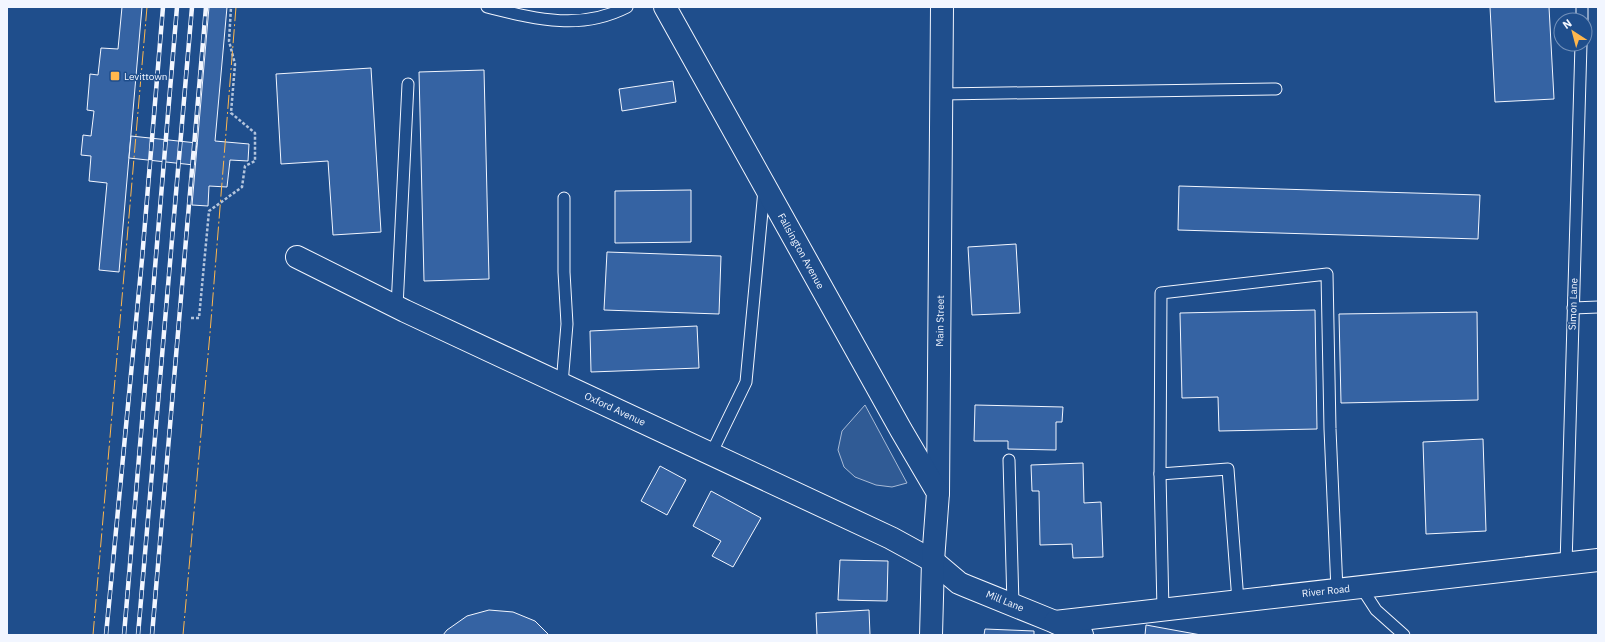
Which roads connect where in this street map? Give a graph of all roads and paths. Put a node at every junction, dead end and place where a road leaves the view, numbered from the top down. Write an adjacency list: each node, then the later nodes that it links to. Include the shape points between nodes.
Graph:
1 (231, 7): 16 (path, via 229,41 236,64 231,113 255,133 255,161 245,166 242,188 209,211 199,318)
2 (487, 7): 3 (lane, via 555,21 580,21 602,17)
3 (627, 7)
4 (665, 7): 10 (street, Fallsington Avenue)
5 (942, 7): 9 (street, Main Street)
6 (1581, 52): 15 (lane, Simon Lane)
7 (408, 84): 13 (lane)
8 (1276, 89): 9 (lane)
9 (942, 94): 21 (street, Main Street)
10 (764, 185): 18 (lane, via 746,382); 21 (street, Fallsington Avenue, via 900,430)
11 (564, 198): 17 (lane, via 567,324)
12 (297, 257): 13 (street, Oxford Avenue)
13 (398, 307): 17 (street, Oxford Avenue)
14 (1598, 307): 15 (lane)
15 (1573, 308): 24 (lane, Simon Lane)
16 (191, 318)
17 (562, 384): 18 (street, Oxford Avenue)
18 (711, 454): 23 (street, Oxford Avenue, via 891,538)
19 (1009, 460): 28 (lane)
20 (1160, 474): 26 (lane, via 1161,293 1327,274); 27 (lane, via 1228,469); 29 (lane)
21 (938, 493): 23 (street, Main Street)
22 (1598, 560): 24 (street, River Road)
23 (933, 561): 28 (street, Mill Lane, via 959,583); 31 (street, Main Street)
24 (1566, 565): 25 (street, River Road)
25 (1361, 588): 26 (street, River Road); 33 (lane, via 1376,610)
26 (1337, 590): 27 (street, River Road)
27 (1238, 601): 29 (street, River Road)
28 (1013, 604): 30 (street, Mill Lane)
29 (1163, 610): 30 (street, River Road)
30 (1055, 622): 32 (street, Mill Lane)
31 (931, 635)
32 (1082, 635)
33 (1404, 635)

